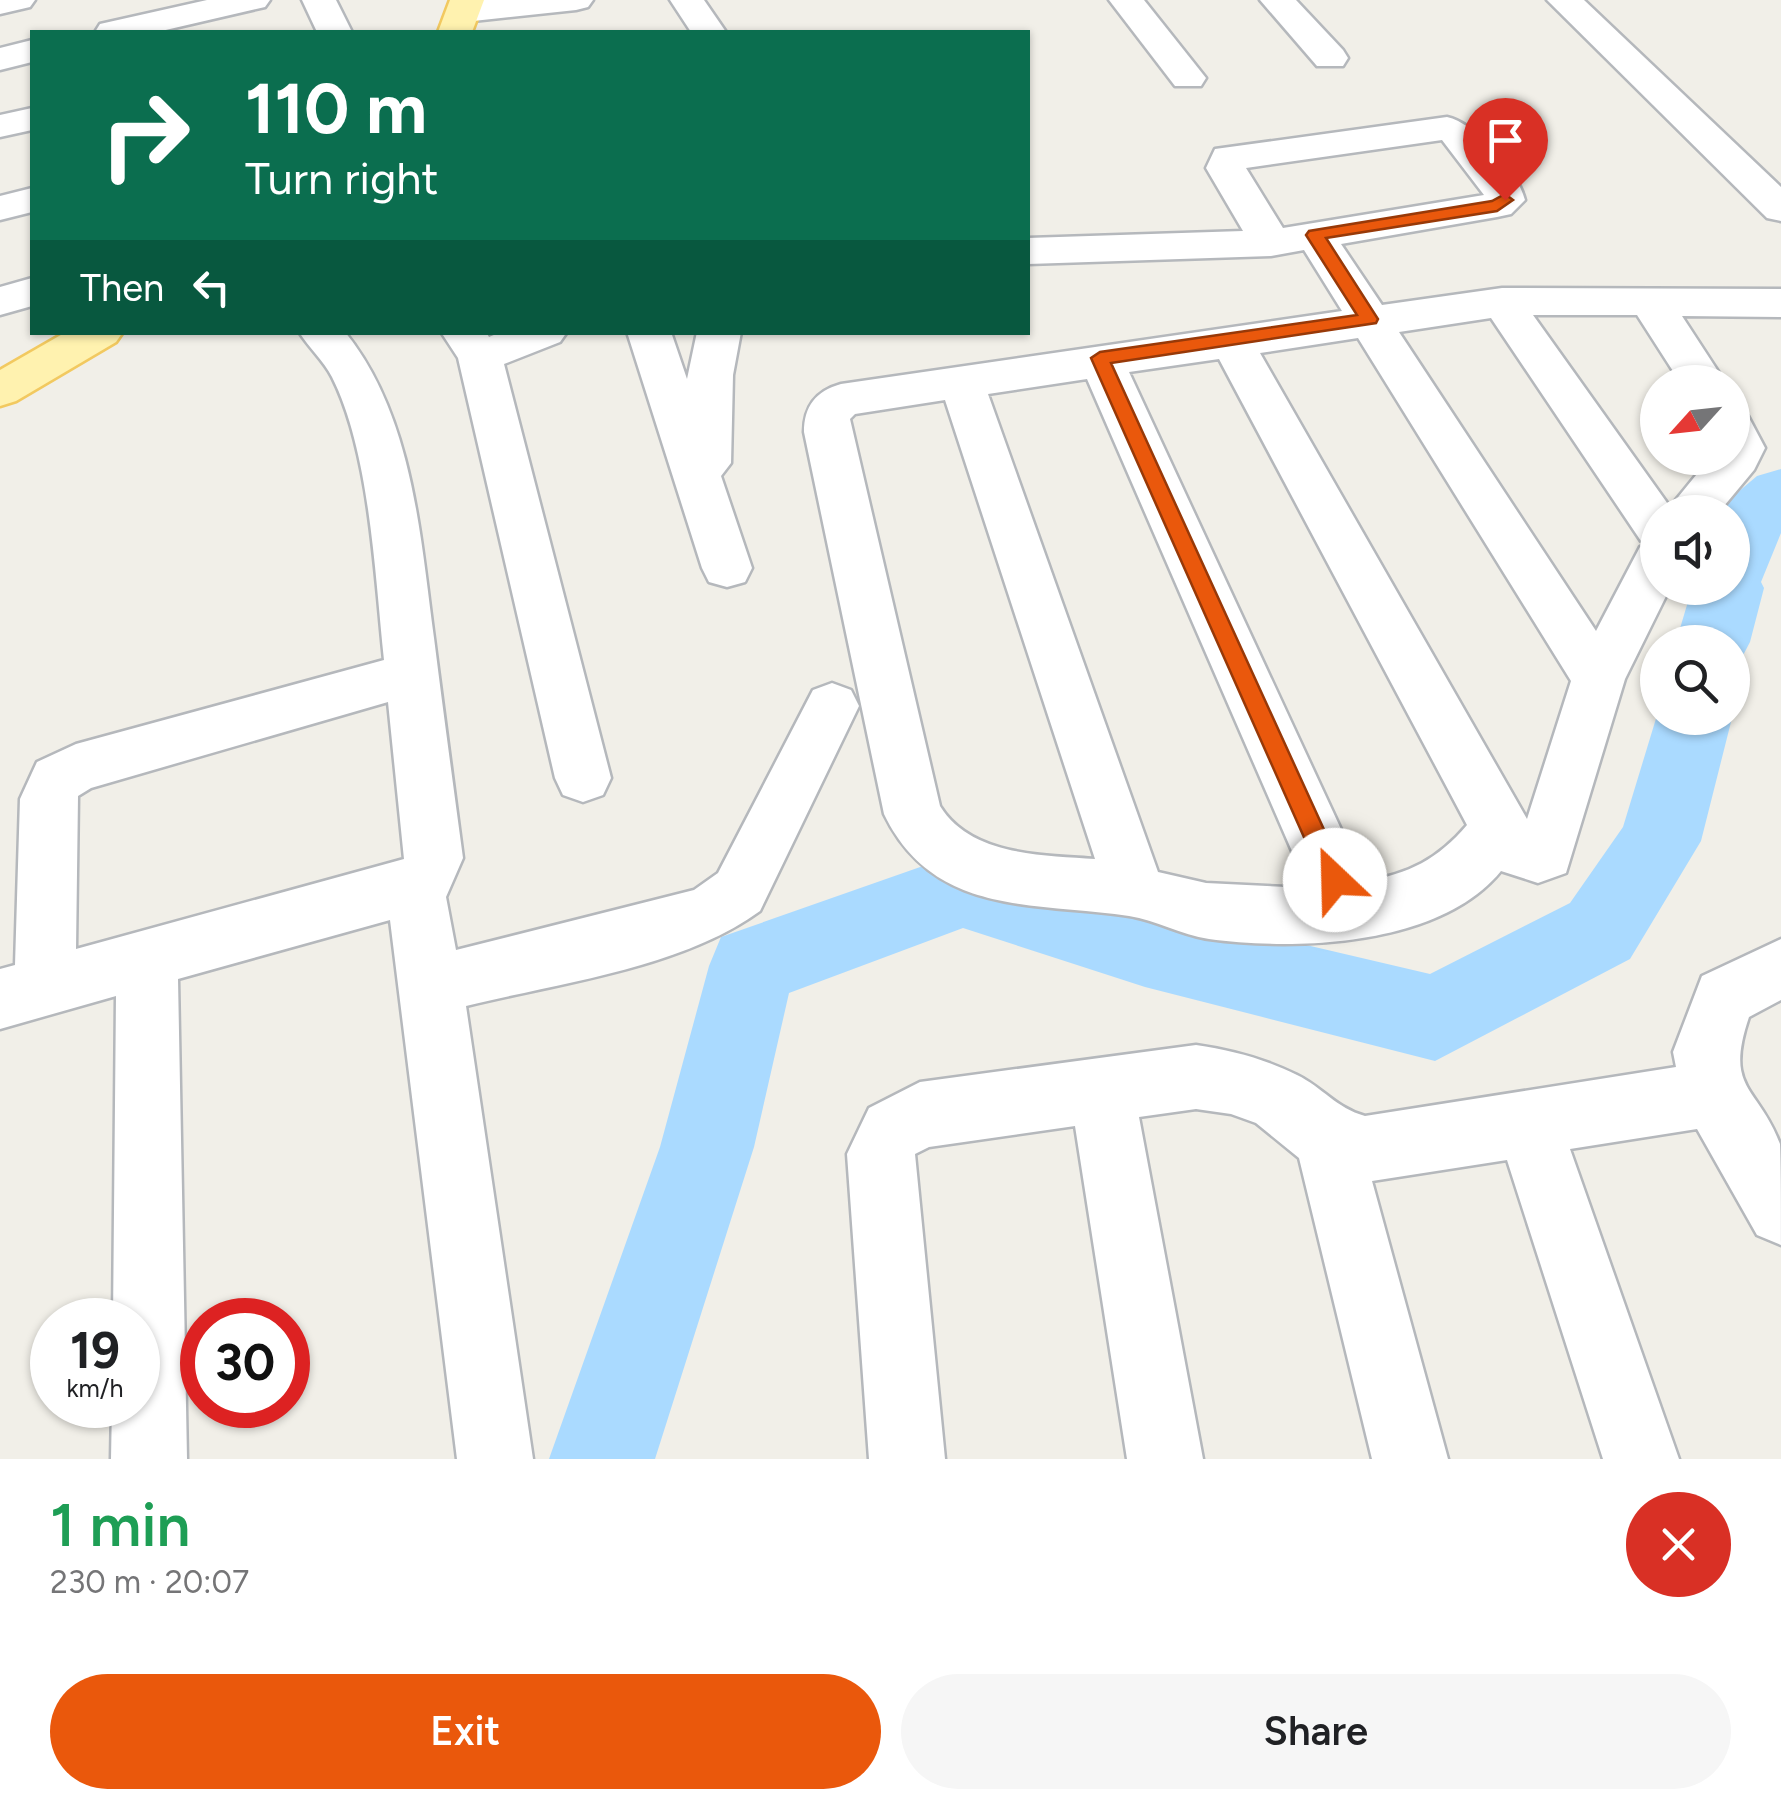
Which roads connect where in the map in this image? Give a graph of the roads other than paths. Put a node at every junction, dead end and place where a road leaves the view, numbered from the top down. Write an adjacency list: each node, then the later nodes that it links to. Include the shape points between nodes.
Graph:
1 (18, 0): 9 (street)
2 (253, 0): 11 (street)
3 (319, 0): 12 (street)
4 (576, 0): 10 (street)
5 (687, 0): 13 (street)
6 (1126, 0): 17 (street)
7 (1277, 0): 15 (street)
8 (1564, 0): 22 (street)
9 (0, 4)
10 (462, 15)
11 (122, 30)
12 (333, 30)
13 (707, 30)
14 (30, 52): 16 (street)
15 (1330, 58)
16 (0, 59)
17 (1188, 78)
18 (30, 119): 19 (street)
19 (0, 126)
20 (30, 200): 21 (street)
21 (0, 208)
22 (1781, 209)
23 (1315, 235): 24 (street); 24 (street, via 1505,200 1459,134 1446,128 1229,157 1226,168); 31 (street)
24 (1270, 243): 25 (street)
25 (1030, 251)
26 (30, 292): 27 (street)
27 (0, 300)
28 (1502, 302): 30 (street, via 1594,297); 31 (street); 46 (street)
29 (1781, 304): 30 (street)
30 (1652, 305): 40 (street)
31 (1369, 319): 37 (street); 50 (street)
32 (96, 335): 42 (main road)
33 (323, 335): 49 (street, via 352,371 372,426)
34 (527, 335): 38 (street)
35 (649, 335): 45 (street)
36 (719, 335): 45 (street, via 710,375)
37 (1230, 340): 39 (street); 53 (street)
38 (471, 345): 52 (street)
39 (1100, 358): 41 (street); 56 (street)
40 (1692, 365)
41 (961, 380): 55 (street); 55 (street, via 841,400 827,415 913,814 931,842 962,861 1005,875)
42 (0, 390)
43 (1723, 475): 44 (street)
44 (1706, 495)
45 (705, 496): 47 (street)
46 (1640, 502)
47 (727, 568)
48 (1640, 596): 50 (street)
49 (415, 672): 54 (street, via 434,858 428,876); 60 (street, via 56,779)
50 (1598, 679): 53 (street, via 1545,854 1522,854)
51 (832, 706): 59 (street, via 739,892 715,909 677,925)
52 (583, 778)
53 (1499, 829): 56 (street, via 1455,878)
54 (414, 886): 57 (street); 59 (street)
55 (1135, 890): 56 (street, via 1242,915)
56 (1350, 915)
57 (148, 960): 60 (street); 66 (street)
58 (1781, 968): 62 (street, via 1724,997 1705,1052)
59 (432, 985): 67 (street)
60 (22, 992)
61 (1101, 1088): 64 (street, via 1196,1077 1231,1082 1277,1099); 68 (street, via 920,1114 892,1131 880,1154); 69 (street)
62 (1713, 1094): 63 (street); 65 (street)
63 (1529, 1126): 64 (street, via 1366,1149); 71 (street)
64 (1327, 1138): 70 (street)
65 (1780, 1214)
66 (148, 1459)
67 (495, 1459)
68 (907, 1459)
69 (1165, 1459)
70 (1410, 1459)
71 (1641, 1459)

